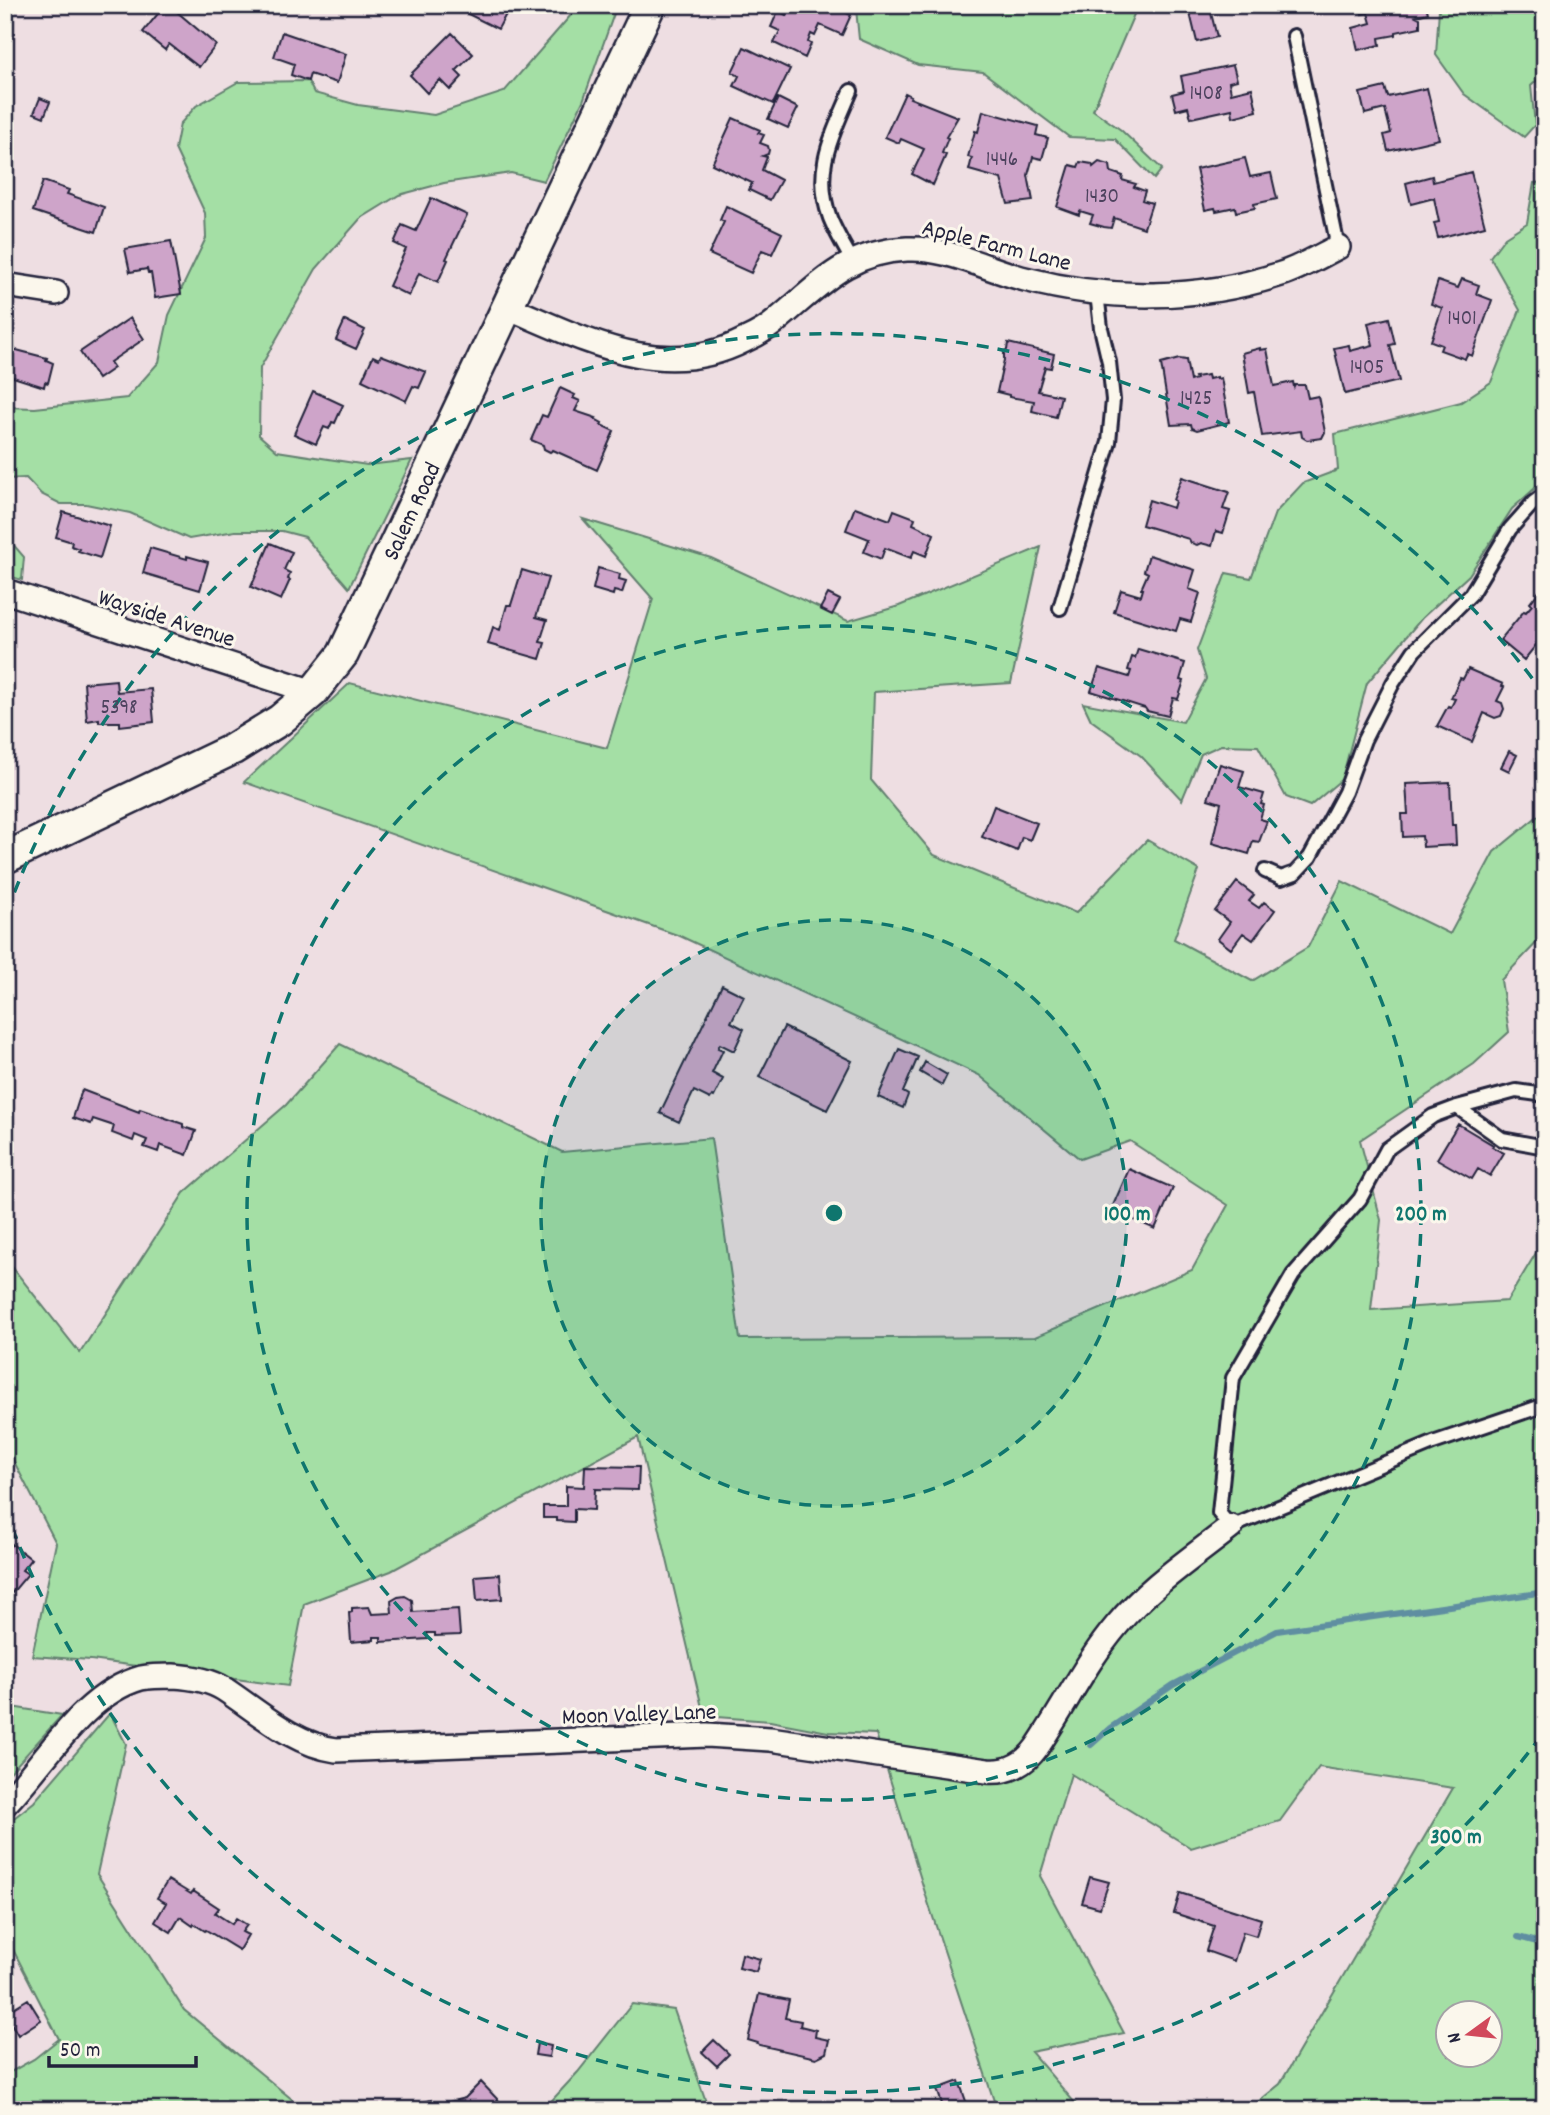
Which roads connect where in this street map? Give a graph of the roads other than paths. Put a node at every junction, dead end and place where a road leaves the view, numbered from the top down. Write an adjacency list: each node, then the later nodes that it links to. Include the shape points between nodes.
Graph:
1 (650, 5): 9 (street, Salem Road)
2 (1294, 36): 4 (lane)
3 (851, 91): 5 (lane, via 827,149 822,182 830,218)
4 (1338, 247): 8 (street, Apple Farm Lane, via 1283,274 1229,287 1174,295)
5 (853, 262): 8 (street, Apple Farm Lane, via 911,248); 9 (street, Apple Farm Lane, via 826,278 763,331 733,347 698,356 648,358 619,351)
6 (5, 285): 7 (street)
7 (56, 293)
8 (1097, 293): 12 (lane, via 1113,400 1109,442)
9 (507, 307): 13 (street, Salem Road, via 342,654)
10 (1545, 494): 15 (lane, via 1510,529 1471,594 1407,661 1310,857 1295,873 1281,878)
11 (5, 591): 13 (street, Wayside Avenue)
12 (1060, 608)
13 (313, 692): 14 (street, Salem Road, via 280,720 233,749)
14 (5, 858)
15 (1265, 871)
16 (1545, 1095): 17 (lane, via 1516,1091)
17 (1457, 1107): 18 (lane, via 1502,1139); 20 (lane, via 1433,1116 1387,1149 1360,1199 1293,1275 1233,1378 1219,1513)
18 (1545, 1147)
19 (1545, 1405): 20 (lane, via 1433,1443)
20 (1231, 1527): 21 (street, Moon Valley Lane, via 1147,1593 1117,1624 1037,1747 1011,1769 987,1771 770,1739 706,1735 336,1750 298,1738 213,1683 158,1676 125,1684 100,1700)
21 (5, 1804)

